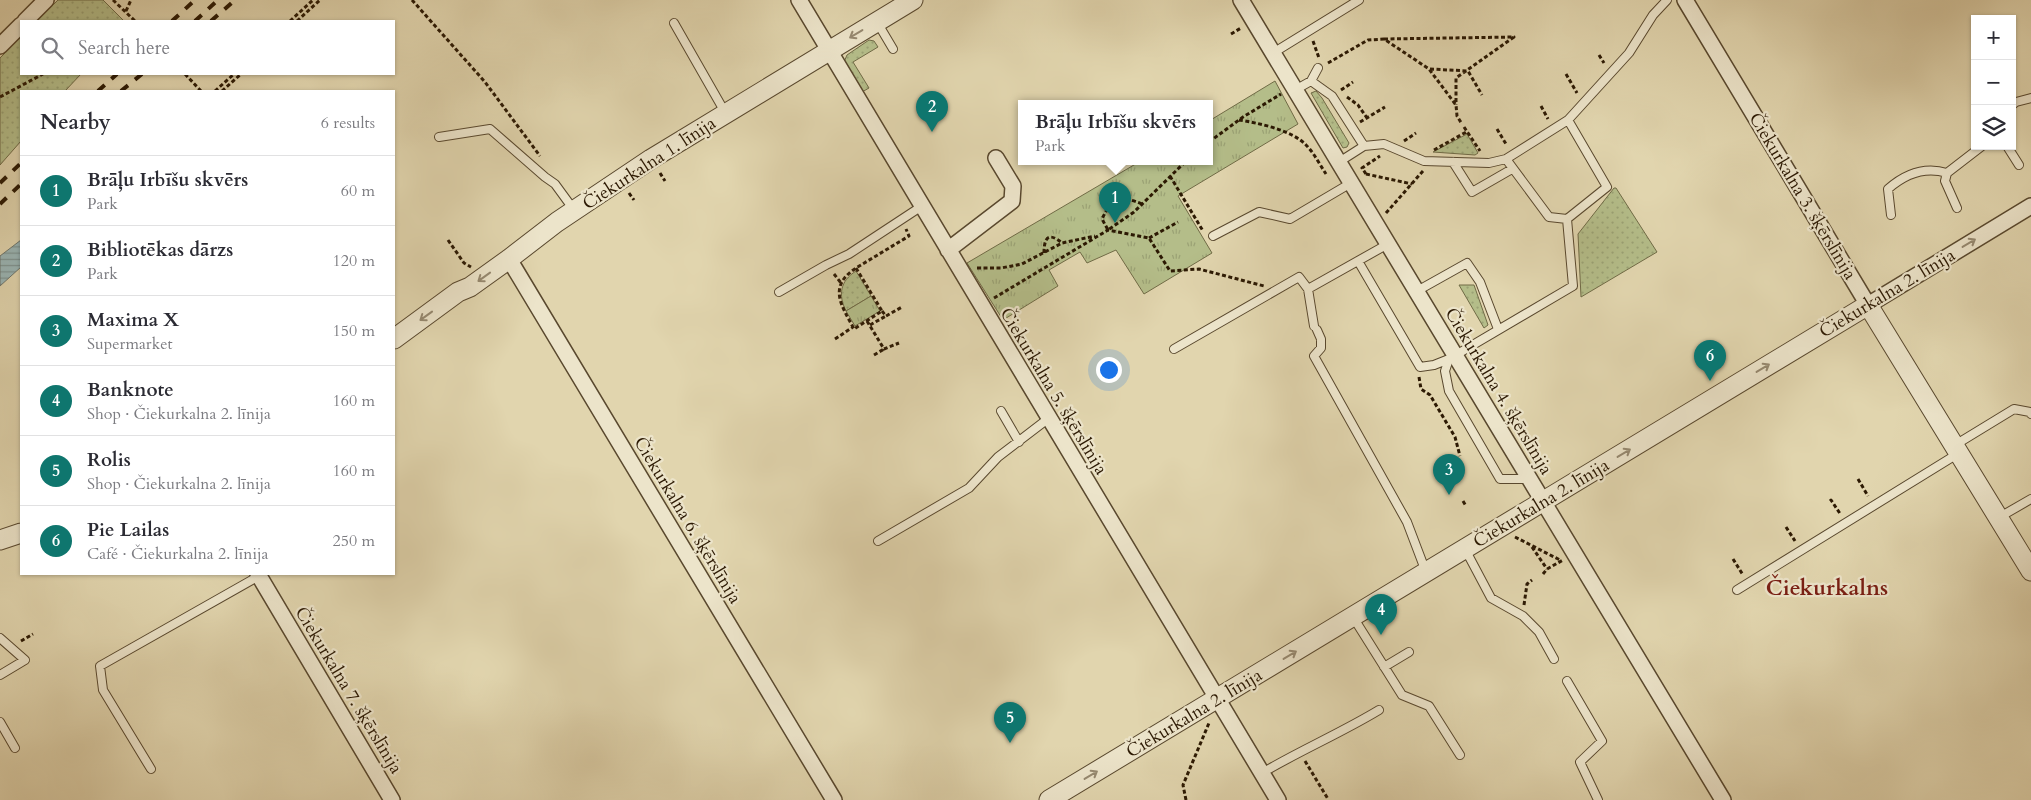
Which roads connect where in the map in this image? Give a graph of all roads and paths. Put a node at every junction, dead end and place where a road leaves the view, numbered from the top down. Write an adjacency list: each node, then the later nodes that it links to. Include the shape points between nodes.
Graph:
1 (46, 0): 14 (street)
2 (113, 0): 13 (path)
3 (131, 0): 13 (path)
4 (313, 0): 16 (path)
5 (320, 0): 17 (path)
6 (412, 0): 75 (path, via 485,82 550,170)
7 (799, 0): 24 (street, Čiekurkalna 5. šķērslīnija)
8 (913, 0): 19 (street, Čiekurkalna 1. līnija)
9 (1241, 0): 25 (street, Čiekurkalna 4. šķērslīnija)
10 (1360, 0): 25 (lane)
11 (1667, 0): 52 (lane, via 1653,15 1629,53)
12 (1685, 0): 105 (street, Čiekurkalna 3. šķērslīnija)
13 (126, 12): 15 (path)
14 (26, 20)
15 (133, 20)
16 (291, 20)
17 (298, 20)
18 (674, 22): 49 (lane)
19 (877, 22): 23 (lane); 24 (street, Čiekurkalna 1. līnija, one-way to 24)
20 (20, 26): 22 (street)
21 (1384, 39): 28 (path, via 1368,40); 29 (path); 30 (path, via 1514,37)
22 (0, 46)
23 (893, 49)
24 (829, 51): 49 (street, Čiekurkalna 1. līnija); 80 (street, Čiekurkalna 5. šķērslīnija)
25 (1273, 53): 40 (street, Čiekurkalna 4. šķērslīnija)
26 (1599, 54): 27 (path)
27 (1604, 63)
28 (1318, 68): 36 (lane)
29 (1429, 69): 30 (path); 46 (path)
30 (1468, 71): 42 (path); 46 (path, via 1456,78)
31 (1566, 74): 41 (path)
32 (41, 75): 43 (path)
33 (186, 75): 37 (path)
34 (233, 75): 38 (path)
35 (240, 75): 39 (path)
36 (1311, 81): 40 (lane); 53 (lane, via 1332,96)
37 (200, 90)
38 (216, 90)
39 (223, 90)
40 (1291, 90): 51 (path); 66 (street, Čiekurkalna 4. šķērslīnija)
41 (1577, 93)
42 (1482, 95)
43 (0, 97)
44 (2031, 98): 45 (lane)
45 (2016, 102)
46 (1456, 105): 55 (path, via 1458,116)
47 (1541, 106): 50 (path)
48 (1385, 107): 53 (path)
49 (726, 114): 81 (street, Čiekurkalna 1. līnija)
50 (1548, 119)
51 (1239, 120): 57 (path); 73 (path, via 1257,122 1296,137 1306,145)
52 (1568, 120): 64 (lane); 84 (lane, via 1607,187)
53 (1352, 127): 59 (lane)
54 (1497, 130): 58 (path)
55 (1468, 131): 63 (path); 68 (path)
56 (439, 137): 75 (lane, via 490,129)
57 (1213, 139)
58 (1506, 144)
59 (1364, 146): 63 (lane, via 1384,144); 66 (lane)
60 (1977, 150): 72 (lane)
61 (2010, 150): 70 (lane)
62 (996, 158): 93 (street, via 1013,186 1012,201)
63 (1419, 159): 65 (lane)
64 (1506, 159): 68 (lane); 71 (lane)
65 (1432, 161): 67 (lane); 76 (path)
66 (1339, 162): 74 (street, Čiekurkalna 4. šķērslīnija)
67 (1453, 162): 68 (lane); 71 (lane, via 1472,192)
68 (1487, 163)
69 (1182, 165): 77 (path)
70 (2019, 165)
71 (1512, 169): 84 (lane, via 1549,217)
72 (1946, 173): 79 (lane, via 1945,181); 82 (lane, via 1933,169 1900,179 1888,189)
73 (1327, 175)
74 (1356, 180): 76 (path, via 1366,174); 88 (lane, via 1290,220 1259,212); 92 (street, Čiekurkalna 4. šķērslīnija)
75 (555, 184): 81 (lane)
76 (1412, 184): 83 (path)
77 (1142, 204): 86 (path); 86 (path, via 1126,197 1108,206 1102,219)
78 (2031, 206): 105 (street, Čiekurkalna 2. līnija, one-way to 78)
79 (1958, 208)
80 (924, 209): 93 (street, Čiekurkalna 5. šķērslīnija); 98 (path, via 906,225 909,236); 102 (lane)
81 (574, 210): 95 (street, Čiekurkalna 1. līnija)
82 (1892, 215)
83 (1381, 219)
84 (1567, 219): 112 (lane, via 1573,286)
85 (1178, 222): 89 (path)
86 (1108, 230): 87 (path); 89 (path)
87 (1098, 236): 91 (path); 104 (path)
88 (1213, 236)
89 (1149, 238): 103 (path, via 1170,271 1199,270 1263,285)
90 (448, 240): 97 (path, via 464,263)
91 (1062, 243): 94 (path); 94 (path, via 1056,238 1046,239)
92 (1388, 244): 96 (lane); 101 (street, Čiekurkalna 4. šķērslīnija)
93 (948, 250): 104 (street, Čiekurkalna 5. šķērslīnija)
94 (1044, 253): 99 (path, via 1022,264)
95 (509, 259): 113 (street, Čiekurkalna 1. līnija, one-way to 113); 173 (street, Čiekurkalna 6. šķērslīnija)
96 (1358, 261): 100 (lane); 120 (lane)
97 (472, 268)
98 (856, 268): 107 (path); 111 (path, via 846,276 839,291 840,305)
99 (976, 268)
100 (1308, 289): 103 (lane, via 1300,276); 149 (lane, via 1321,339 1321,348 1314,356 1407,522)
101 (1417, 291): 112 (lane, via 1467,263 1480,282); 119 (street, Čiekurkalna 4. šķērslīnija)
102 (779, 292)
103 (1272, 292): 116 (lane)
104 (981, 305): 123 (street, Čiekurkalna 5. šķērslīnija)
105 (1868, 305): 125 (street, Čiekurkalna 3. šķērslīnija); 132 (street, Čiekurkalna 2. līnija, one-way to 105)
106 (902, 307): 108 (path)
107 (882, 311): 108 (path); 109 (path)
108 (886, 316): 110 (path)
109 (867, 321): 110 (path); 111 (path)
110 (870, 325): 117 (path)
111 (853, 328): 114 (path)
112 (1498, 329): 119 (lane)
113 (395, 338)
114 (835, 339)
115 (899, 343): 117 (path)
116 (1174, 348)
117 (884, 349): 118 (path)
118 (874, 355)
119 (1452, 357): 120 (lane, via 1434,366); 127 (street, Čiekurkalna 4. šķērslīnija); 127 (lane, via 1445,371 1449,392 1500,479)
120 (1420, 367): 126 (path, via 1422,389 1430,396 1455,437)
121 (1001, 411): 124 (lane)
122 (2031, 414): 125 (lane, via 2014,409)
123 (1049, 418): 124 (lane); 163 (street, Čiekurkalna 5. šķērslīnija)
124 (1019, 442): 141 (lane, via 998,457 968,488)
125 (1957, 449): 133 (lane); 135 (street, Čiekurkalna 3. šķērslīnija)
126 (1460, 456)
127 (1530, 479): 132 (street, Čiekurkalna 4. šķērslīnija)
128 (1858, 479): 133 (path)
129 (2031, 499): 135 (lane)
130 (1463, 501): 134 (path)
131 (1830, 501): 136 (path)
132 (1544, 502): 137 (street, Čiekurkalna 2. līnija); 145 (street, Čiekurkalna 4. šķērslīnija)
133 (1874, 505): 136 (lane)
134 (1466, 506)
135 (1998, 518): 148 (street, Čiekurkalna 3. šķērslīnija)
136 (1846, 523): 144 (lane)
137 (1504, 525): 142 (path, via 1512,535); 143 (street, Čiekurkalna 2. līnija)
138 (1786, 527): 144 (path)
139 (20, 533): 140 (street)
140 (0, 540)
141 (878, 541)
142 (1532, 546): 145 (path); 147 (path)
143 (1465, 549): 149 (street, Čiekurkalna 2. līnija); 155 (lane, via 1491,598)
144 (1801, 550): 153 (lane)
145 (1568, 557): 147 (path); 178 (street, Čiekurkalna 4. šķērslīnija)
146 (1733, 558): 153 (path)
147 (1547, 569): 150 (path)
148 (2031, 571)
149 (1426, 572): 156 (street, Čiekurkalna 2. līnija)
150 (1543, 574)
151 (258, 575): 169 (lane, via 100,666 103,690); 172 (street, Čiekurkalna 7. šķērslīnija)
152 (1532, 580): 155 (path, via 1528,584)
153 (1748, 583): 154 (lane)
154 (1737, 590)
155 (1523, 616): 159 (lane, via 1539,632)
156 (1353, 617): 160 (lane); 163 (street, Čiekurkalna 2. līnija, one-way to 156)
157 (0, 638): 161 (lane, via 25,660)
158 (1409, 652): 160 (lane)
159 (1554, 659)
160 (1384, 667): 168 (lane, via 1402,695 1429,706)
161 (0, 675)
162 (1567, 681): 177 (lane, via 1602,741 1580,762)
163 (1217, 699): 170 (street, Čiekurkalna 5. šķērslīnija); 174 (street, Čiekurkalna 2. līnija, one-way to 163); 175 (path, via 1183,785)
164 (1379, 710): 167 (lane)
165 (0, 722): 166 (lane)
166 (15, 748)
167 (1299, 751): 170 (lane); 171 (path)
168 (1460, 755)
169 (151, 769)
170 (1262, 773): 176 (street, Čiekurkalna 5. šķērslīnija)
171 (1328, 799)
172 (392, 800)
173 (834, 800)
174 (1050, 800)
175 (1186, 800)
176 (1278, 800)
177 (1598, 800)
178 (1723, 800)

